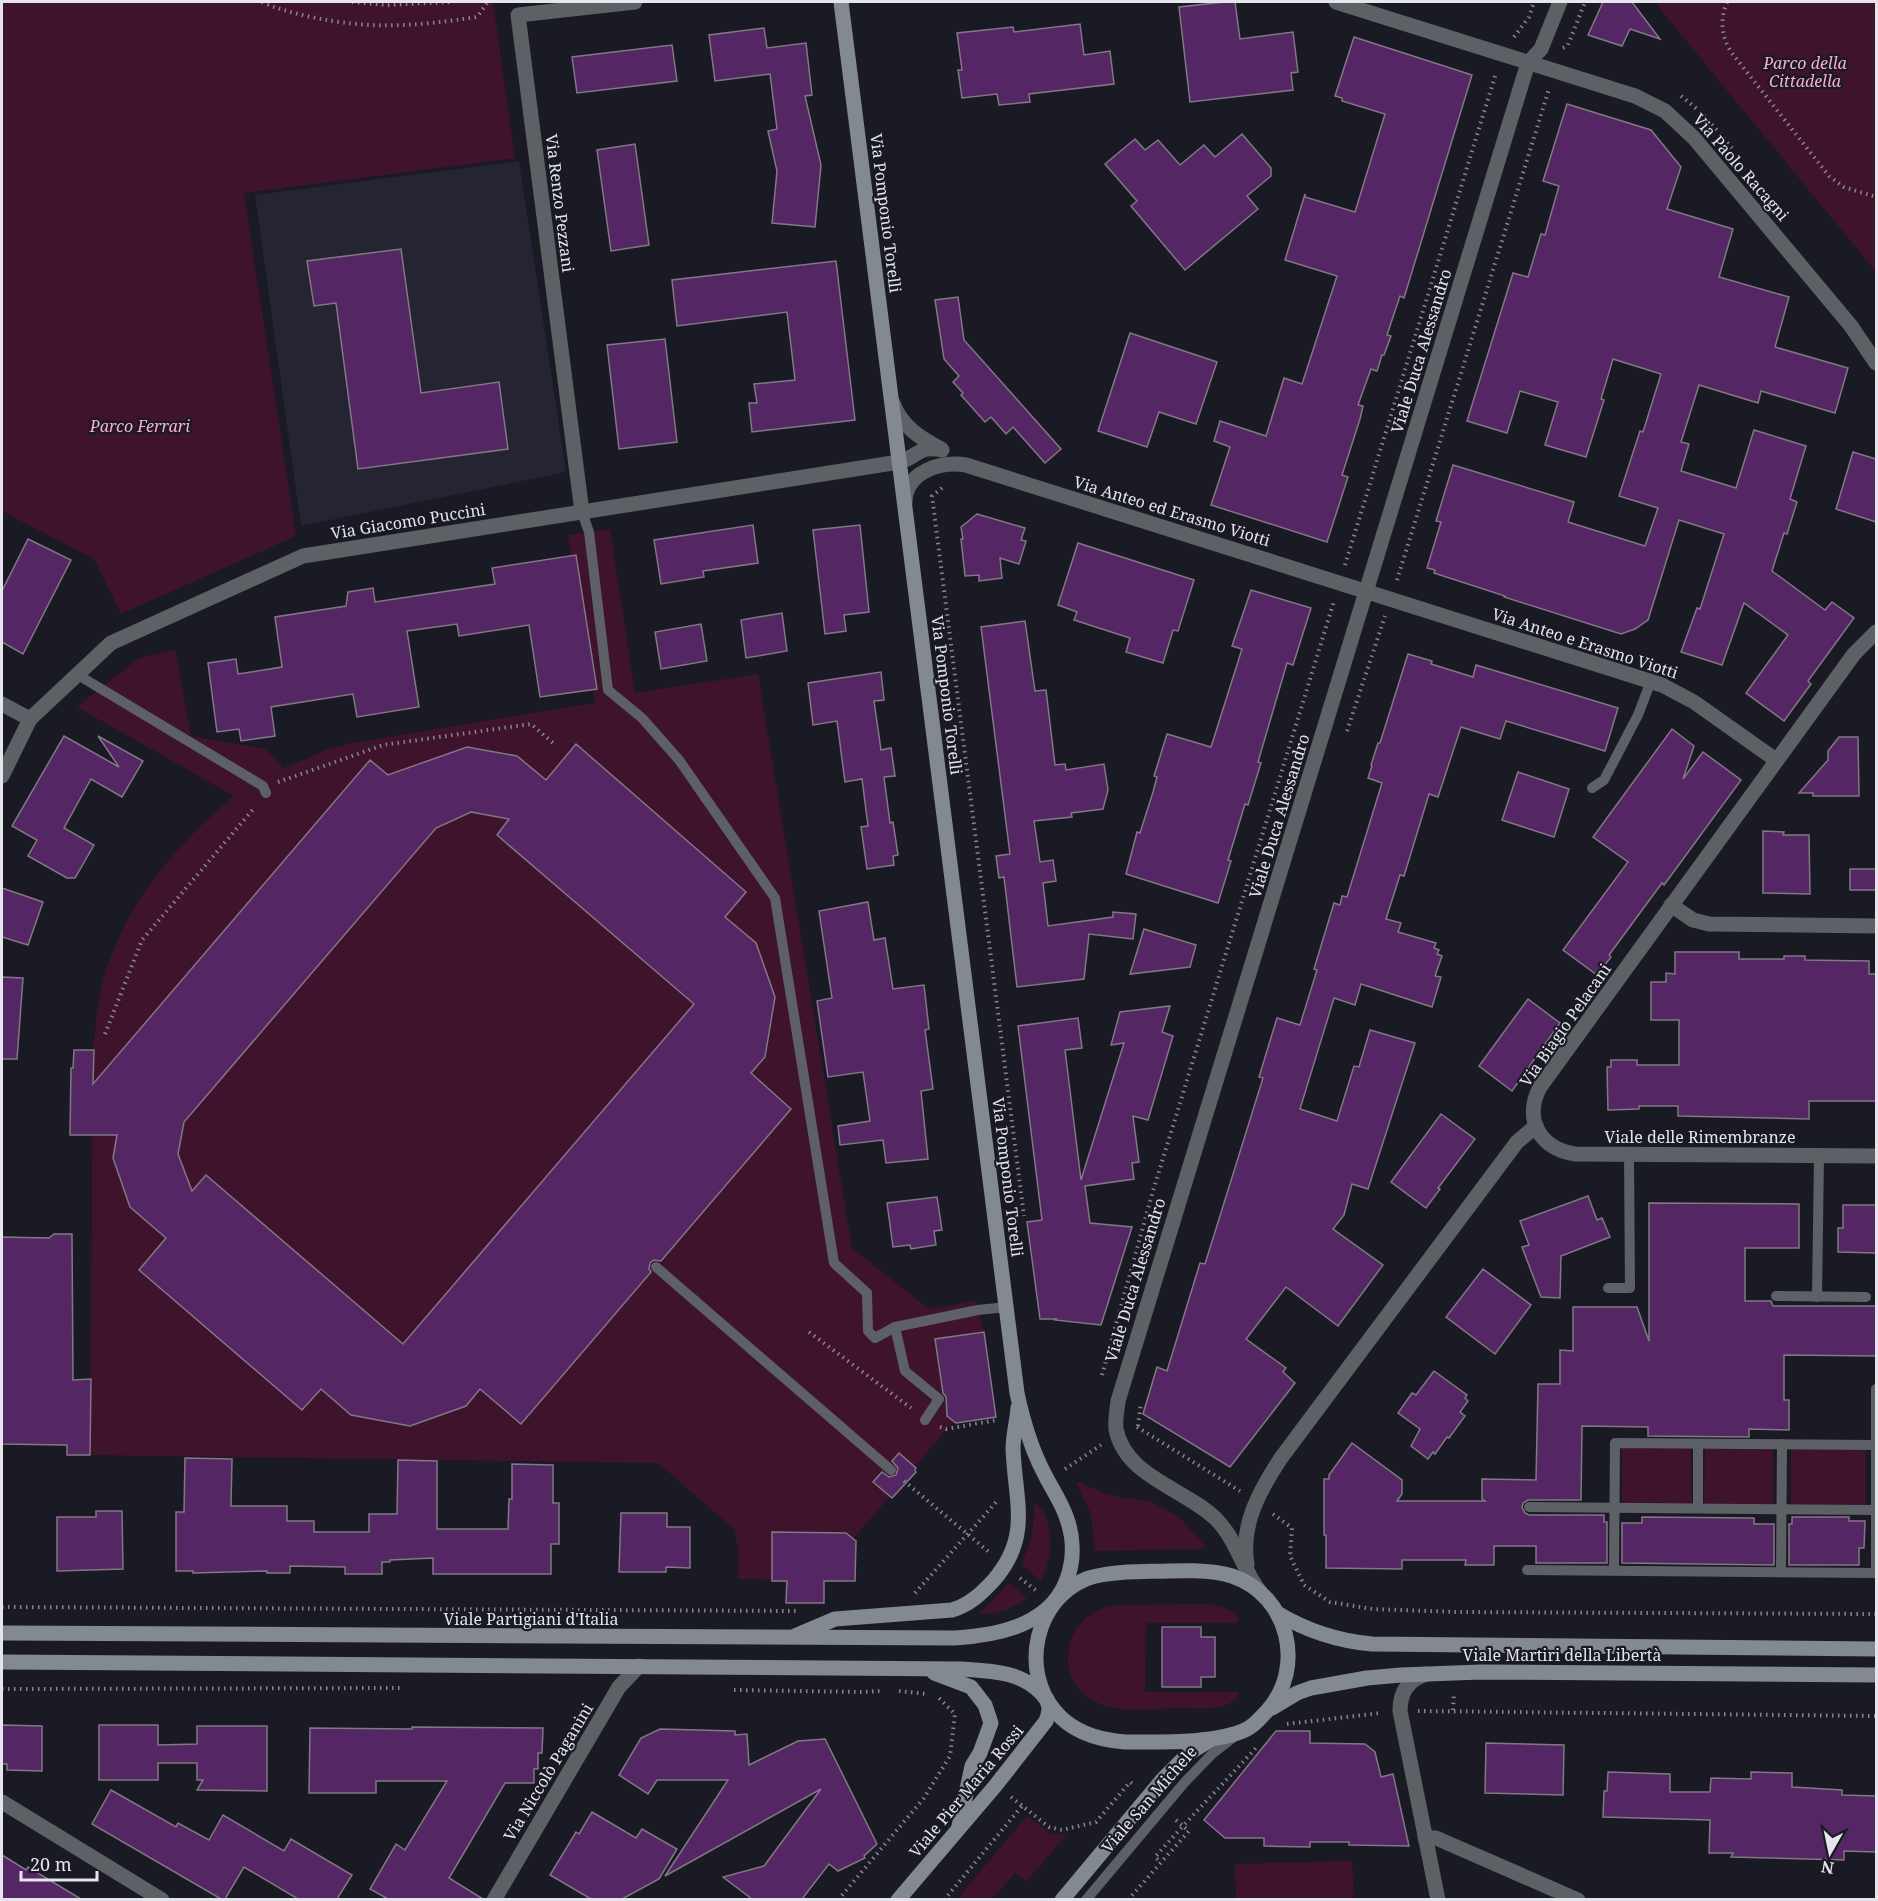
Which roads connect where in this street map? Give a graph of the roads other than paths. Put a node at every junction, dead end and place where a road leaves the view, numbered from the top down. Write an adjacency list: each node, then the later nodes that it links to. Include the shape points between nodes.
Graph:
1 (635, 2): 12 (street, Via Renzo Pezzani, via 518,15)
2 (841, 2): 7 (main road, Via Pomponio Torelli)
3 (1336, 2): 5 (street, Via Paolo Racagni)
4 (1560, 2): 5 (street, Viale Duca Alessandro, via 1542,49)
5 (1528, 63): 6 (street, Via Paolo Racagni, via 1635,96 1679,123 1851,326); 13 (street, Viale Duca Alessandro)
6 (1876, 363)
7 (891, 395): 8 (street, Via Anteo ed Erasmo Viotti, via 904,424); 9 (main road, Via Pomponio Torelli)
8 (942, 450): 9 (street, via 921,450); 10 (street, Via Anteo ed Erasmo Viotti)
9 (899, 462): 11 (main road, Via Pomponio Torelli); 12 (street, Via Giacomo Puccini)
10 (966, 465): 11 (street, Via Anteo ed Erasmo Viotti, via 942,466 922,473 909,484); 13 (street, Via Anteo ed Erasmo Viotti)
11 (905, 502): 34 (main road, Via Pomponio Torelli)
12 (582, 512): 15 (street, Via Giacomo Puccini, via 303,556 111,643); 35 (lane, via 589,532 608,690 642,718 679,760 775,898 834,1263 867,1293 868,1331 875,1338)
13 (1367, 592): 16 (street, Via Anteo e Erasmo Viotti); 49 (street, Viale Duca Alessandro, via 1122,1383 1117,1411 1116,1427 1129,1455 1145,1471 1217,1520)
14 (1876, 632): 19 (street, Via Biagio Pelacani, via 1854,654)
15 (78, 675): 18 (street, Via Giacomo Puccini); 22 (lane, via 263,786)
16 (1651, 681): 19 (street, Via Anteo e Erasmo Viotti, via 1684,696); 21 (lane, via 1638,716 1604,780)
17 (2, 704): 18 (street)
18 (30, 719): 20 (street, Via Giacomo Puccini)
19 (1776, 760): 23 (street, Via Biagio Pelacani)
20 (2, 776)
21 (1592, 788)
22 (266, 793)
23 (1671, 905): 24 (street, via 1693,920 1710,924); 25 (street, Via Biagio Pelacani, via 1540,1087 1533,1106)
24 (1876, 926)
25 (1536, 1126): 26 (street, Viale delle Rimembranze, via 1547,1143 1565,1153); 49 (street, via 1517,1142 1281,1458 1256,1501 1247,1534)
26 (1629, 1155): 27 (street, Viale delle Rimembranze); 30 (lane, via 1630,1288)
27 (1819, 1156): 28 (street, Viale delle Rimembranze); 32 (lane)
28 (1876, 1156)
29 (656, 1266): 42 (lane)
30 (1608, 1287)
31 (1776, 1296): 32 (lane)
32 (1817, 1297): 33 (lane)
33 (1866, 1297)
34 (1006, 1306): 35 (lane); 37 (main road, Via Pomponio Torelli)
35 (895, 1327): 38 (lane, via 905,1371 939,1399)
36 (1876, 1389): 41 (lane)
37 (1017, 1393): 55 (main road, Via Pomponio Torelli, via 1031,1445 1065,1513 1072,1539 1068,1576); 58 (main road, Via Pomponio Torelli, via 1013,1450 1020,1516 1011,1555 987,1588 961,1607 835,1619 800,1635)
38 (925, 1420)
39 (1698, 1444): 40 (lane); 45 (lane, via 1615,1443); 46 (lane)
40 (1782, 1444): 41 (lane); 47 (lane)
41 (1876, 1445): 43 (lane)
42 (891, 1470)
43 (1876, 1477): 48 (lane)
44 (1529, 1507): 45 (lane)
45 (1614, 1507): 46 (lane); 51 (lane)
46 (1698, 1508): 47 (lane)
47 (1782, 1509): 48 (lane); 52 (lane)
48 (1876, 1510): 53 (lane)
49 (1248, 1570): 54 (street, Viale Duca Alessandro)
50 (1527, 1570): 51 (lane)
51 (1614, 1570): 52 (lane)
52 (1781, 1572): 53 (lane)
53 (1876, 1573)
54 (1263, 1596): 55 (main road, Viale Partigiani d'Italia, via 1245,1582 1219,1573 1127,1572 1086,1579); 56 (main road, Viale Partigiani d'Italia)
55 (1053, 1604): 58 (main road, Viale Partigiani d'Italia, via 1022,1625 975,1637); 65 (main road, Via Pomponio Torelli, via 1041,1627 1036,1651 1038,1675)
56 (1277, 1613): 59 (main road, Viale Martiri della Libertà, via 1317,1633 1372,1644); 66 (main road, via 1288,1642 1288,1668 1278,1697)
57 (2, 1633): 58 (main road, Viale Partigiani d'Italia)
58 (769, 1639)
59 (1876, 1649)
60 (2, 1662): 61 (main road)
61 (639, 1666): 62 (main road); 72 (street, Via Niccolò Paganini, via 620,1687)
62 (923, 1669): 65 (main road, via 981,1670 1012,1676 1028,1681); 69 (main road, via 971,1687 991,1723 972,1766)
63 (1438, 1673): 64 (main road, Viale Martiri della Libertà); 66 (main road, Viale Martiri della Libertà, via 1378,1677 1297,1693); 70 (street, via 1410,1681 1403,1692 1400,1711)
64 (1876, 1675)
65 (1047, 1700): 67 (main road, via 1072,1727 1112,1741); 69 (main road, Viale Pier Maria Rossi, via 1050,1711 1046,1721)
66 (1258, 1720): 67 (main road, Viale Martiri della Libertà); 75 (lane, Viale San Michele, via 1223,1745 1188,1778)
67 (1215, 1738): 74 (main road, Viale San Michele, via 1197,1746 1180,1761)
68 (2, 1802): 71 (street)
69 (958, 1828): 73 (main road, Viale Pier Maria Rossi)
70 (1425, 1838): 76 (street); 77 (street, via 1436,1838)
71 (162, 1899)
72 (494, 1899)
73 (898, 1899)
74 (1062, 1899)
75 (1086, 1899)
76 (1438, 1899)
77 (1578, 1899)

